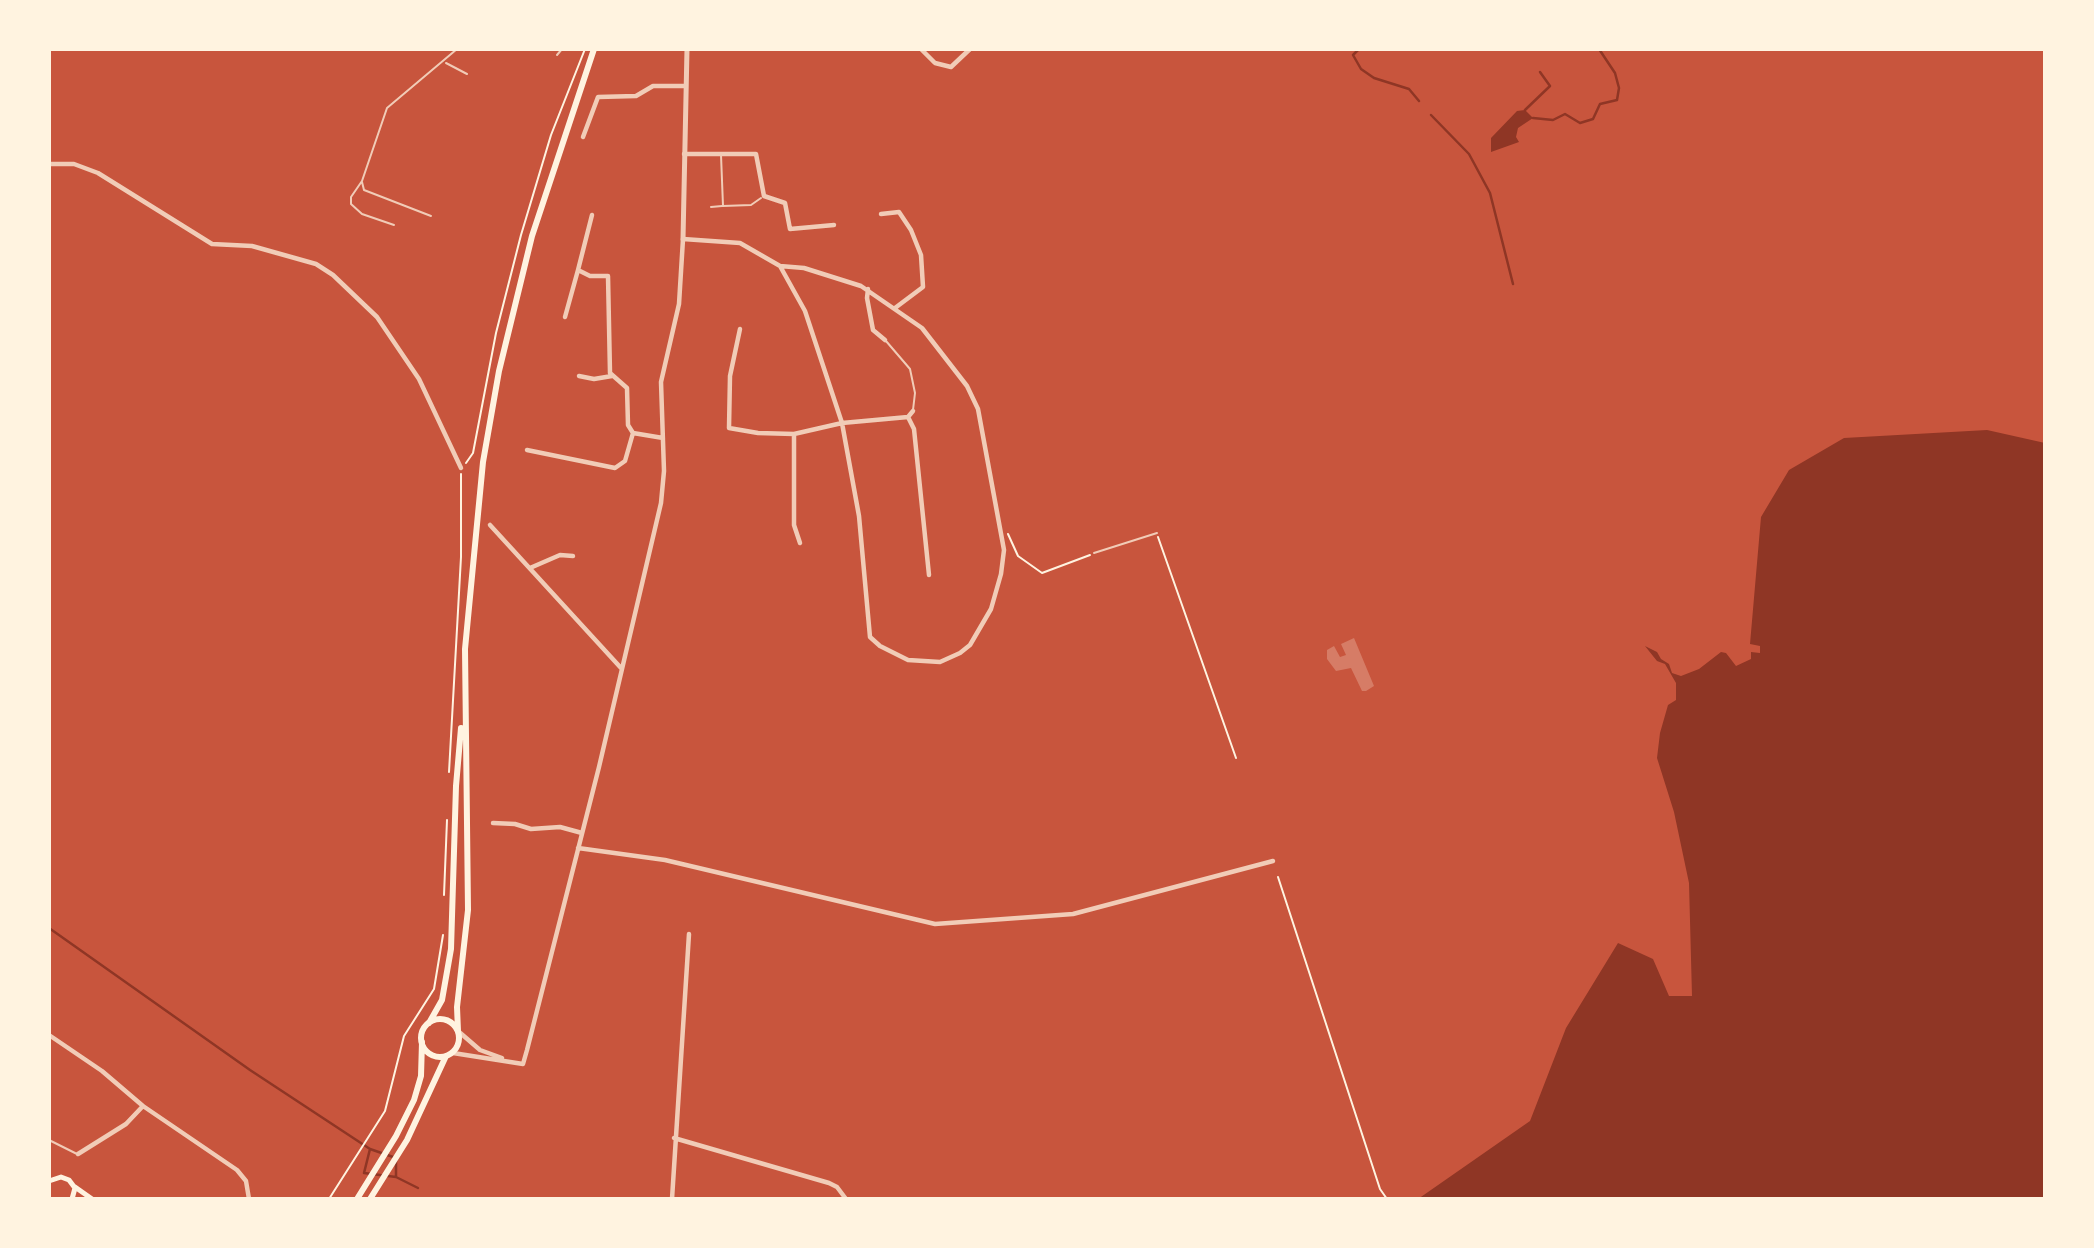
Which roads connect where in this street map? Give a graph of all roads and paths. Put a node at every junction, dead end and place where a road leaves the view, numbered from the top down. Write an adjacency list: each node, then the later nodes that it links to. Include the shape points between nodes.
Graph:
1 (457, 49): 8 (lane)
2 (562, 49): 7 (lane)
3 (594, 49): 51 (main road, via 541,204 499,371 477,508)
4 (687, 49): 10 (street)
5 (922, 49): 6 (street, via 935,63 951,67)
6 (970, 49)
7 (557, 55)
8 (445, 62): 9 (lane); 15 (lane, via 387,108)
9 (467, 74)
10 (685, 86): 11 (street, via 653,86 636,96 598,97); 13 (street)
11 (583, 137)
12 (721, 153): 13 (street); 16 (street, via 756,154); 18 (lane)
13 (684, 154): 24 (street)
14 (49, 164): 41 (street, via 74,164 98,173 212,244 252,246 316,264 333,275 377,317 419,379)
15 (362, 181): 21 (lane, via 364,190); 22 (lane, via 351,195 351,204 362,214)
16 (764, 195): 18 (lane, via 751,205); 23 (street, via 785,204 791,230)
17 (711, 206): 18 (lane)
18 (723, 206)
19 (881, 214): 28 (street, via 900,214 921,255 923,288)
20 (592, 215): 26 (street)
21 (431, 216)
22 (394, 225)
23 (834, 225)
24 (683, 239): 25 (street, via 740,243); 39 (street, via 679,304 662,382)
25 (780, 266): 27 (street, via 804,268); 36 (street, via 808,318)
26 (578, 270): 29 (street); 33 (street, via 590,276 608,276)
27 (868, 289): 28 (street); 31 (street, via 873,330)
28 (895, 308): 44 (street, via 922,328 973,398)
29 (565, 317)
30 (740, 329): 38 (street, via 730,376 729,428)
31 (885, 340): 34 (lane, via 910,369)
32 (579, 376): 33 (street)
33 (611, 376): 37 (street, via 626,385 628,425)
34 (913, 411): 35 (street)
35 (908, 416): 36 (street); 49 (street, via 914,429)
36 (842, 423): 38 (street); 44 (street, via 859,516 870,638 875,643 908,660 925,662 948,660 965,649 991,609 1003,560)
37 (633, 433): 39 (street); 40 (street, via 625,461 615,468)
38 (794, 434): 45 (street, via 794,525)
39 (663, 438): 50 (street, via 661,503)
40 (527, 450)
41 (461, 468)
42 (490, 525): 48 (street)
43 (1157, 533): 46 (lane); 52 (path)
44 (1000, 534): 46 (path, via 1009,534 1018,556 1042,573)
45 (800, 543)
46 (1094, 553)
47 (573, 556): 48 (street, via 560,555)
48 (530, 568): 50 (street)
49 (929, 575)
50 (621, 668): 54 (street)
51 (464, 709): 59 (main road, via 456,786 451,949 442,1000); 60 (main road, via 468,910)
52 (1237, 758)
53 (493, 823): 54 (street, via 531,830 560,827)
54 (582, 833): 55 (street)
55 (578, 848): 56 (street, via 665,860 935,924 1073,914); 64 (street, via 523,1064)
56 (1273, 861)
57 (1278, 877): 82 (path)
58 (690, 934): 66 (street)
59 (429, 1023): 60 (main road, via 445,1020); 62 (main road)
60 (458, 1031): 63 (main road, via 458,1044); 64 (street, via 480,1050)
61 (49, 1035): 65 (street)
62 (422, 1042): 63 (main road, via 429,1054); 78 (main road, via 418,1088 405,1119)
63 (449, 1055): 64 (street); 79 (main road)
64 (509, 1061)
65 (143, 1106): 69 (street, via 126,1124); 76 (street, via 237,1170 246,1181)
66 (674, 1138): 80 (street); 81 (street, via 829,1183)
67 (49, 1140): 69 (lane)
68 (367, 1142): 77 (path)
69 (78, 1154)
70 (49, 1171): 71 (main road)
71 (61, 1177): 72 (main road); 73 (main road)
72 (49, 1181)
73 (72, 1184): 74 (main road); 75 (main road)
74 (72, 1199)
75 (92, 1199)
76 (249, 1199)
77 (329, 1199)
78 (357, 1199)
79 (370, 1199)
80 (672, 1199)
81 (846, 1199)
82 (1387, 1199)

